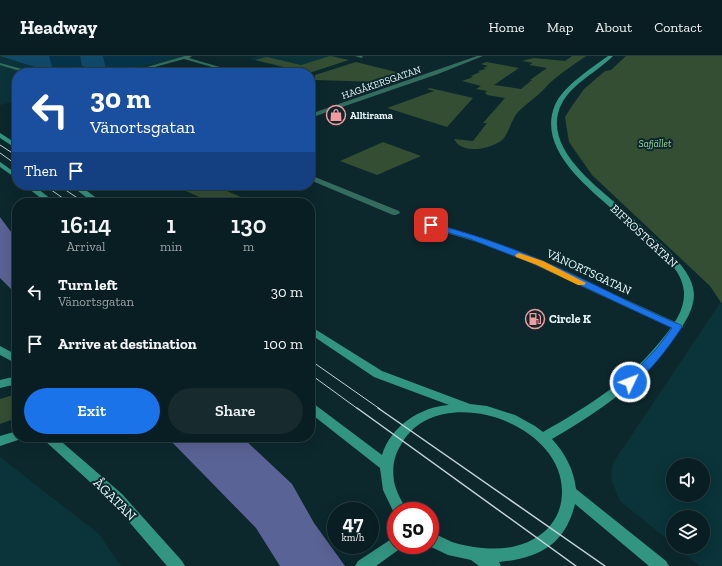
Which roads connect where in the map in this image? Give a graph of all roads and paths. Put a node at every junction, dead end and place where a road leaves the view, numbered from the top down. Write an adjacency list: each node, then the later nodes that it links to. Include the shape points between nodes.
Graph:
1 (190, 56): 4 (street)
2 (481, 56): 9 (street, HAGÅKERSGATAN)
3 (611, 56): 21 (main road, BIFROSTGATAN, via 558,104 554,120 556,138 565,157 584,180 667,254 686,278 686,309)
4 (185, 58): 7 (street); 8 (street)
5 (0, 64): 6 (street)
6 (13, 68)
7 (147, 68)
8 (220, 68)
9 (315, 114)
10 (0, 135): 11 (main road)
11 (12, 143)
12 (0, 164): 13 (main road)
13 (12, 173)
14 (315, 179): 19 (street)
15 (35, 190): 17 (main road)
16 (81, 190): 18 (main road)
17 (45, 198)
18 (92, 198)
19 (396, 213)
20 (419, 222): 21 (street, VÄNORTSGATAN, via 540,263)
21 (678, 327): 30 (main road, BIFROSTGATAN, via 640,373 620,390 582,417)
22 (315, 332): 27 (main road, via 378,374)
23 (0, 350): 24 (main road)
24 (12, 357)
25 (12, 381): 26 (main road)
26 (0, 384)
27 (469, 408): 30 (main road, via 503,414 524,424); 33 (main road, via 441,410 406,427 392,445)
28 (315, 411): 33 (main road)
29 (12, 437): 31 (main road)
30 (543, 438): 34 (main road, via 559,458)
31 (0, 441)
32 (54, 442): 40 (main road, ÅGATAN, via 117,498)
33 (386, 465): 35 (main road, via 389,489)
34 (570, 492): 38 (main road, via 567,513 555,531 543,542 506,556); 42 (main road)
35 (396, 502)
36 (439, 544): 38 (main road)
37 (387, 550): 39 (main road)
38 (477, 556): 41 (main road)
39 (364, 565)
40 (177, 566)
41 (493, 566)
42 (661, 566)

